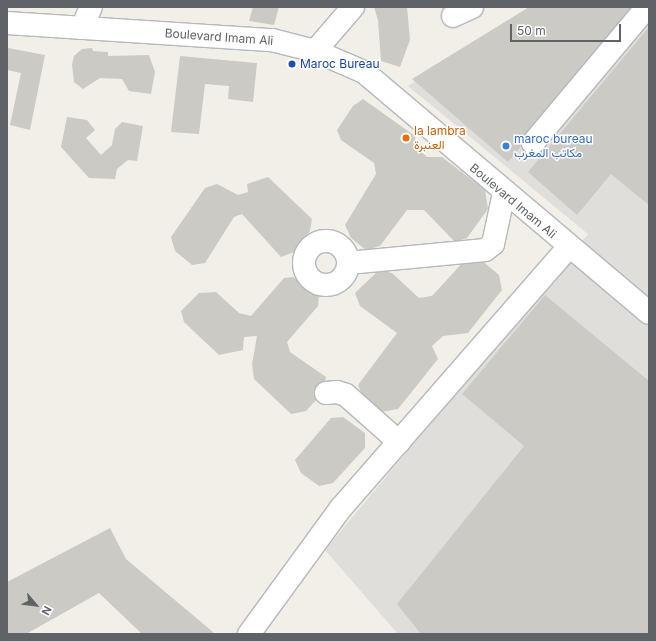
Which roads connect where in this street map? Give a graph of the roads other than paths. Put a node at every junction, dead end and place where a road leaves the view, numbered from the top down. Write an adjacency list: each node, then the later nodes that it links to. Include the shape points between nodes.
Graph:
1 (91, 7): 5 (street)
2 (353, 7): 6 (street)
3 (647, 7): 7 (street)
4 (7, 23): 5 (street, Boulevard Imam Ali)
5 (82, 28): 6 (street, Boulevard Imam Ali, via 272,40)
6 (315, 51): 8 (street, Boulevard Imam Ali, via 364,72)
7 (533, 143)
8 (504, 193): 9 (street, Boulevard Imam Ali); 10 (street, via 493,244 485,250)
9 (568, 248): 11 (street, Boulevard Imam Ali); 13 (street)
10 (348, 263)
11 (649, 313)
12 (326, 392): 13 (street, via 346,395)
13 (399, 442): 14 (street, via 341,508)
14 (249, 634)

